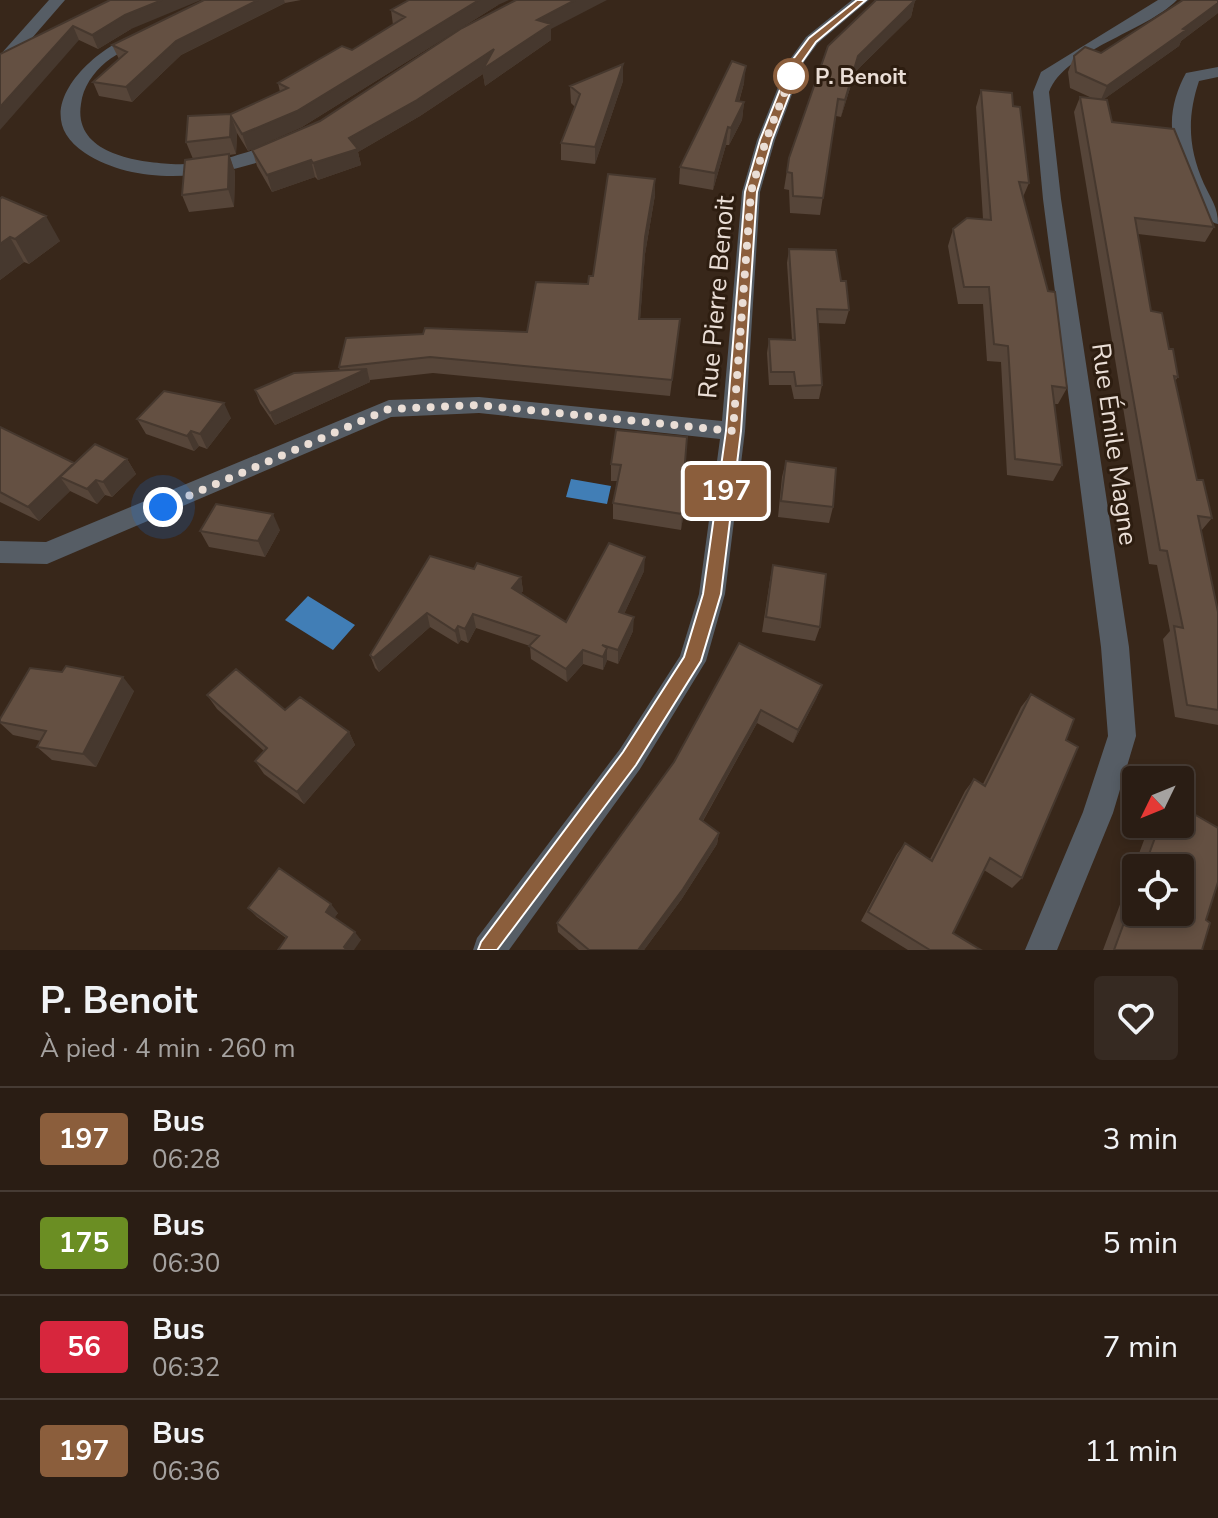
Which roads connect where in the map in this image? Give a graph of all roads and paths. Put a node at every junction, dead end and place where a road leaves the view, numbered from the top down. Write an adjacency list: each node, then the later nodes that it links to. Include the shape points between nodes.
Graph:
1 (57, 0): 5 (street)
2 (861, 0): 9 (street, Rue Pierre Benoit, via 812,40 796,62 766,140 751,192)
3 (1169, 0): 12 (street, Rue Émile Magne, via 1069,60 1047,76 1041,92 1115,647 1122,736 1098,813)
4 (155, 31): 7 (street, via 100,60 78,83 68,107 81,142 102,156 139,166 191,169 234,164)
5 (0, 65)
6 (1216, 73): 8 (street, via 1192,77 1180,116 1183,151 1206,210)
7 (298, 139)
8 (1218, 218)
9 (733, 431): 10 (street, via 479,405 389,409 47,553); 11 (street, Rue Pierre Benoit, via 712,594 692,661 630,759)
10 (0, 552)
11 (489, 950)
12 (1041, 950)

